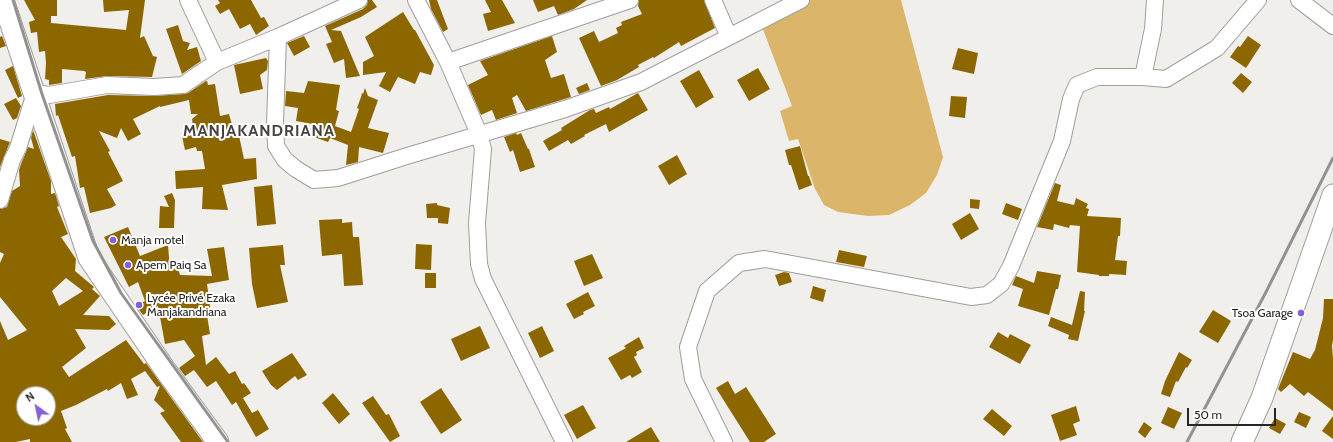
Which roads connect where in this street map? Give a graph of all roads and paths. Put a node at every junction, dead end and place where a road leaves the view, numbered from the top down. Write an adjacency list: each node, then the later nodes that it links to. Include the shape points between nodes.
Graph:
1 (3, 0): 17 (main road)
2 (188, 0): 14 (street)
3 (359, 0): 12 (street)
4 (416, 0): 15 (street)
5 (630, 0): 15 (street)
6 (713, 0): 13 (street)
7 (800, 0): 13 (street)
8 (1155, 0): 16 (street, via 1153,29)
9 (1258, 0): 16 (street, via 1218,48 1166,78)
10 (1299, 0): 11 (street)
11 (1333, 26)
12 (278, 37): 14 (street); 18 (street, via 276,146 285,160 314,180 338,178)
13 (729, 37): 18 (street, via 641,82 565,109)
14 (217, 62): 17 (street, via 183,85 107,85 49,96)
15 (448, 62): 18 (street)
16 (1143, 78): 23 (street, via 1097,77 1077,85 1071,99 1062,141 1011,266 1001,284 987,295 971,298 765,259 739,263 707,291 688,347 693,379)
17 (35, 93): 20 (street); 21 (main road, via 89,258)
18 (479, 134): 22 (street, via 483,149 477,223 479,264 483,279)
19 (1333, 195): 24 (main road, via 1262,398)
20 (0, 200)
21 (218, 442)
22 (564, 442)
23 (724, 442)
24 (1242, 442)

